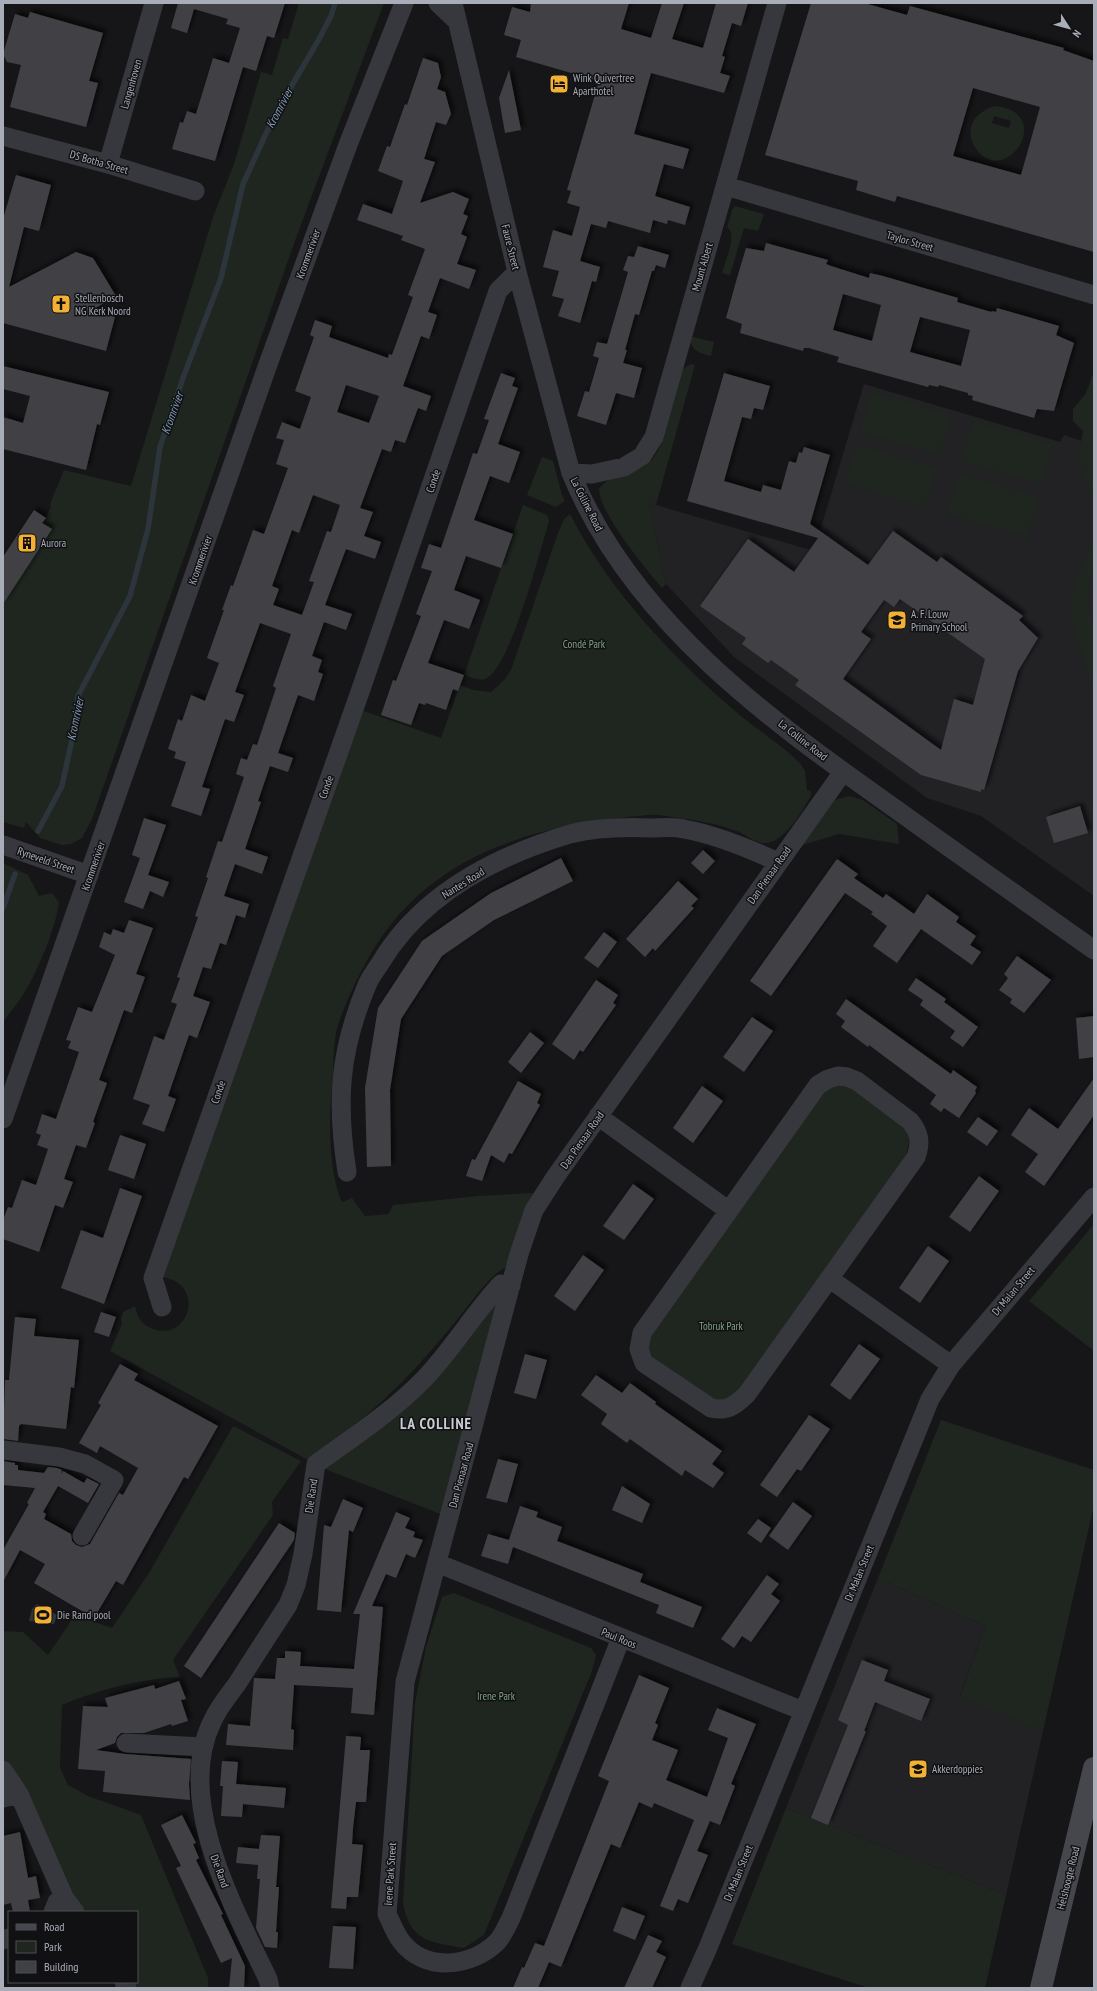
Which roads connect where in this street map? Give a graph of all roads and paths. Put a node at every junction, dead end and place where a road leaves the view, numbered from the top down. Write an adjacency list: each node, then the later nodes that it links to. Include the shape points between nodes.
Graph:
1 (154, 3): 7 (street, Langenhoven)
2 (404, 3): 16 (street, Krommerivier, via 349,142 276,344)
3 (438, 3): 5 (street, Faure Street)
4 (777, 3): 8 (street, Mount Albert)
5 (455, 12): 10 (street, Faure Street)
6 (3, 136): 7 (street, DS Botha Street)
7 (108, 164): 9 (street, DS Botha Street)
8 (726, 186): 11 (street, Taylor Street); 12 (street, Mount Albert, via 654,437 642,456 624,467 592,474)
9 (195, 191)
10 (517, 272): 12 (street, Faure Street); 25 (street, Conde, via 498,291 153,1278)
11 (1094, 294)
12 (571, 472): 13 (street, La Colline Road, via 581,498 612,550 670,625 738,691)
13 (843, 772): 15 (street, Dan Pienaar Road); 17 (street, La Colline Road)
14 (3, 845): 16 (street, Ryneveld Street)
15 (778, 862): 18 (street, Dan Pienaar Road); 20 (street, Nantes Road, via 744,846 683,828 626,827 572,834 516,853 465,879 422,910 391,946 368,984 349,1038 341,1074 342,1138)
16 (89, 875): 19 (street, Krommerivier)
17 (1094, 950)
18 (598, 1116): 22 (street); 24 (street, Dan Pienaar Road, via 534,1210)
19 (3, 1119)
20 (347, 1172)
21 (1094, 1197): 26 (street, Dr Malan Street)
22 (729, 1211): 23 (street, via 642,1332 639,1349 644,1363 702,1404 719,1410 739,1402); 23 (street, via 818,1085 838,1076 857,1081 910,1121 916,1129 919,1148 916,1157)
23 (830, 1279): 26 (street)
24 (511, 1286): 29 (street, Dan Pienaar Road); 33 (street, Die Rand, via 500,1284 452,1347 397,1405 316,1464 303,1554 288,1605 212,1721)
25 (162, 1307)
26 (951, 1365): 31 (street, Dr Malan Street, via 930,1399)
27 (3, 1450): 28 (street, via 59,1457 85,1464 114,1480)
28 (82, 1536)
29 (437, 1563): 30 (street, Paul Roos); 30 (street, Irene Park Street, via 405,1682 387,1914 400,1941 416,1956 436,1962 460,1962 480,1956 499,1940 511,1918)
30 (620, 1638): 31 (street, Paul Roos)
31 (803, 1711): 40 (street, Dr Malan Street)
32 (126, 1743): 33 (street)
33 (203, 1747): 39 (street, Die Rand, via 200,1782 210,1843 220,1874)
34 (1094, 1768): 41 (main road, Helshoogte Road)
35 (3, 1770): 36 (street)
36 (11, 1796): 37 (street)
37 (58, 1904): 38 (street)
38 (73, 1911)
39 (270, 1988)
40 (690, 1988)
41 (1041, 1988)

